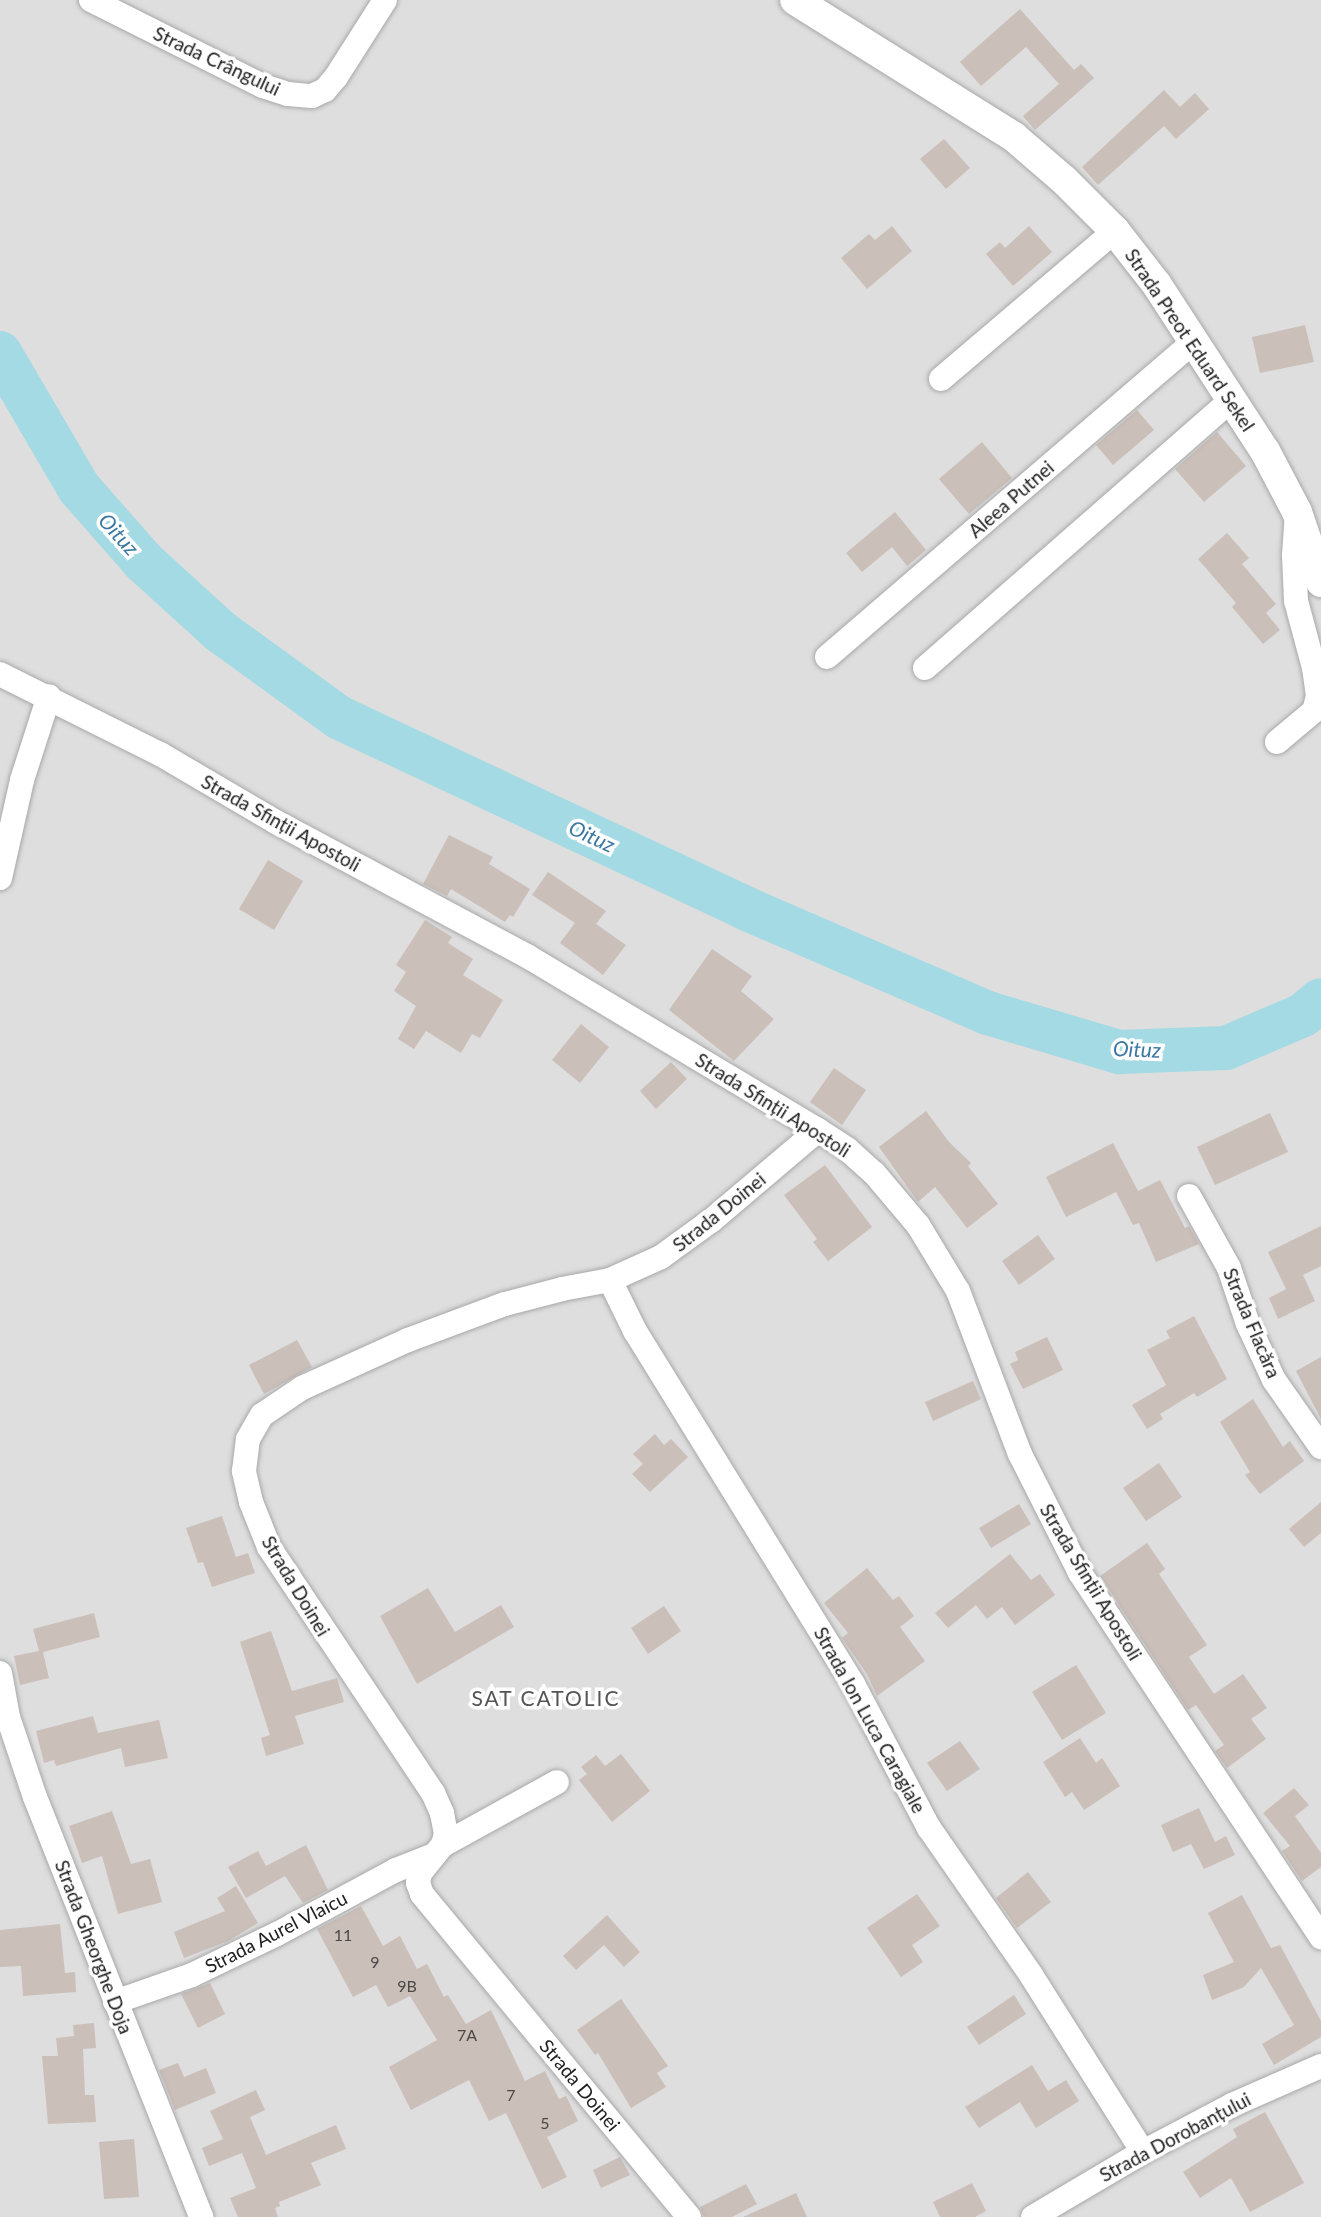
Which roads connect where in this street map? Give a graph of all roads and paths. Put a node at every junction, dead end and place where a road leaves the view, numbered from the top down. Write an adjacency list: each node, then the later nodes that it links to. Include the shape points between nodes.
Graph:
1 (91, 0): 2 (street, Strada Crângului, via 263,86 312,96 336,77)
2 (385, 0)
3 (795, 0): 4 (street, Strada Preot Eduard Sekel, via 1014,137)
4 (1115, 231): 5 (street, Strada Preot Eduard Sekel); 6 (street)
5 (1195, 341): 7 (street, Strada Preot Eduard Sekel); 10 (street, Aleea Putnei)
6 (942, 379)
7 (1232, 399): 8 (street, Strada Preot Eduard Sekel); 11 (street)
8 (1297, 512): 9 (street, Strada Preot Eduard Sekel); 14 (street, via 1296,601 1318,696 1314,711)
9 (1321, 582)
10 (827, 657)
11 (925, 668)
12 (0, 674): 13 (street, Strada Sfinții Apostoli)
13 (48, 696): 15 (street, via 22,780); 16 (street, Strada Sfinții Apostoli, via 527,956)
14 (1277, 742)
15 (0, 878)
16 (818, 1130): 18 (street, Strada Doinei, via 690,1238 661,1258); 23 (street, Strada Sfinții Apostoli, via 874,1173 938,1255 958,1291 1020,1454 1065,1545)
17 (1189, 1196): 19 (street, Strada Flacăra, via 1229,1268 1248,1324 1275,1380)
18 (610, 1280): 22 (street, Strada Doinei, via 505,1304 408,1340 280,1401 261,1415 248,1439 243,1471 269,1547 433,1793 446,1834); 26 (street, Strada Ion Luca Caragiale, via 635,1331 853,1684 929,1828 1031,1975)
19 (1321, 1447)
20 (0, 1673): 24 (street, Strada Gheorghe Doja, via 8,1717 35,1797)
21 (557, 1782): 22 (street, Strada Aurel Vlaicu)
22 (438, 1850): 24 (street, Strada Aurel Vlaicu, via 192,1975); 28 (street, Strada Doinei, via 418,1883 430,1906)
23 (1321, 1937)
24 (115, 2002): 27 (street, Strada Gheorghe Doja)
25 (1321, 2066): 26 (street, Strada Dorobanțului, via 1232,2105)
26 (1143, 2152): 29 (street, Strada Dorobanțului)
27 (201, 2217)
28 (689, 2217)
29 (1033, 2217)

